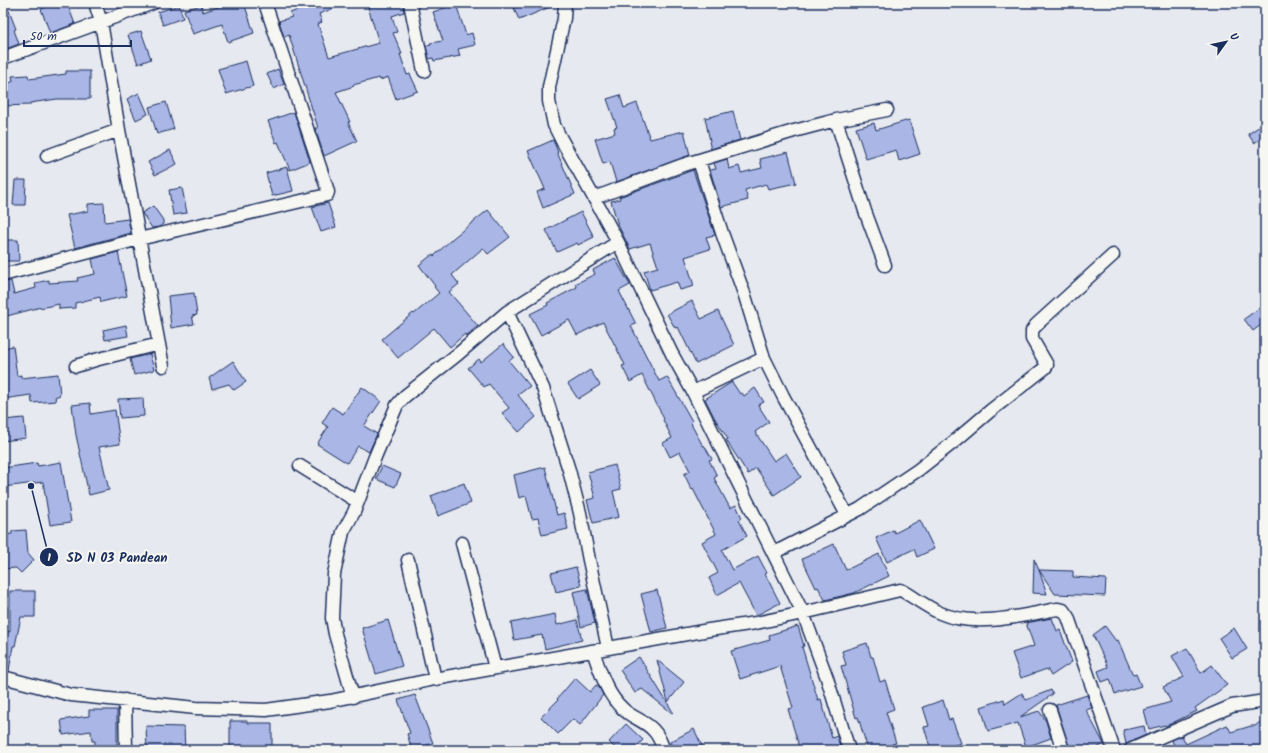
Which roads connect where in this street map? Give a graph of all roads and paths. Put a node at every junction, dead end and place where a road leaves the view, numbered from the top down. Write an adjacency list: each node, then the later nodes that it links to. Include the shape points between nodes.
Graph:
1 (95, 3): 6 (street)
2 (153, 3): 6 (street)
3 (265, 3): 15 (street, via 328,194)
4 (410, 3): 8 (street)
5 (565, 3): 14 (street, via 549,87 549,100 554,126)
6 (101, 22): 7 (street); 11 (street)
7 (3, 58)
8 (424, 71)
9 (886, 110): 10 (street)
10 (836, 120): 13 (street); 18 (street)
11 (119, 130): 12 (street); 15 (street)
12 (47, 156)
13 (699, 161): 14 (street); 22 (street)
14 (594, 198): 16 (street)
15 (139, 239): 19 (street); 21 (street)
16 (618, 242): 20 (street); 25 (street)
17 (1113, 255): 28 (street, via 1032,331 1032,339 1047,365 1045,368 918,470)
18 (885, 266)
19 (3, 274)
20 (506, 312): 27 (street, via 397,405); 33 (street, via 543,388 569,470)
21 (159, 344): 23 (street); 24 (street)
22 (764, 358): 25 (street); 28 (street)
23 (76, 366)
24 (163, 366)
25 (693, 392): 30 (street)
26 (300, 466): 27 (street)
27 (358, 502): 38 (street, via 340,541 334,574 332,618)
28 (847, 515): 30 (street)
29 (462, 543): 35 (street)
30 (774, 553): 32 (street)
31 (408, 560): 37 (street)
32 (803, 613): 33 (street); 44 (street, via 827,678); 46 (street, via 900,590 940,614 955,618 999,620 1063,610 1068,617)
33 (608, 648): 34 (street)
34 (593, 651): 35 (street); 43 (street, via 606,686 614,698 623,710 654,730)
35 (495, 668): 37 (street)
36 (3, 677): 39 (street, via 71,695)
37 (435, 678): 38 (street)
38 (352, 697): 39 (street, via 259,710 196,708)
39 (125, 700): 42 (street)
40 (1265, 701): 47 (street, via 1232,706)
41 (1050, 710): 45 (street)
42 (126, 750)
43 (664, 750)
44 (849, 750)
45 (1063, 750)
46 (1114, 750)
47 (1130, 750)

